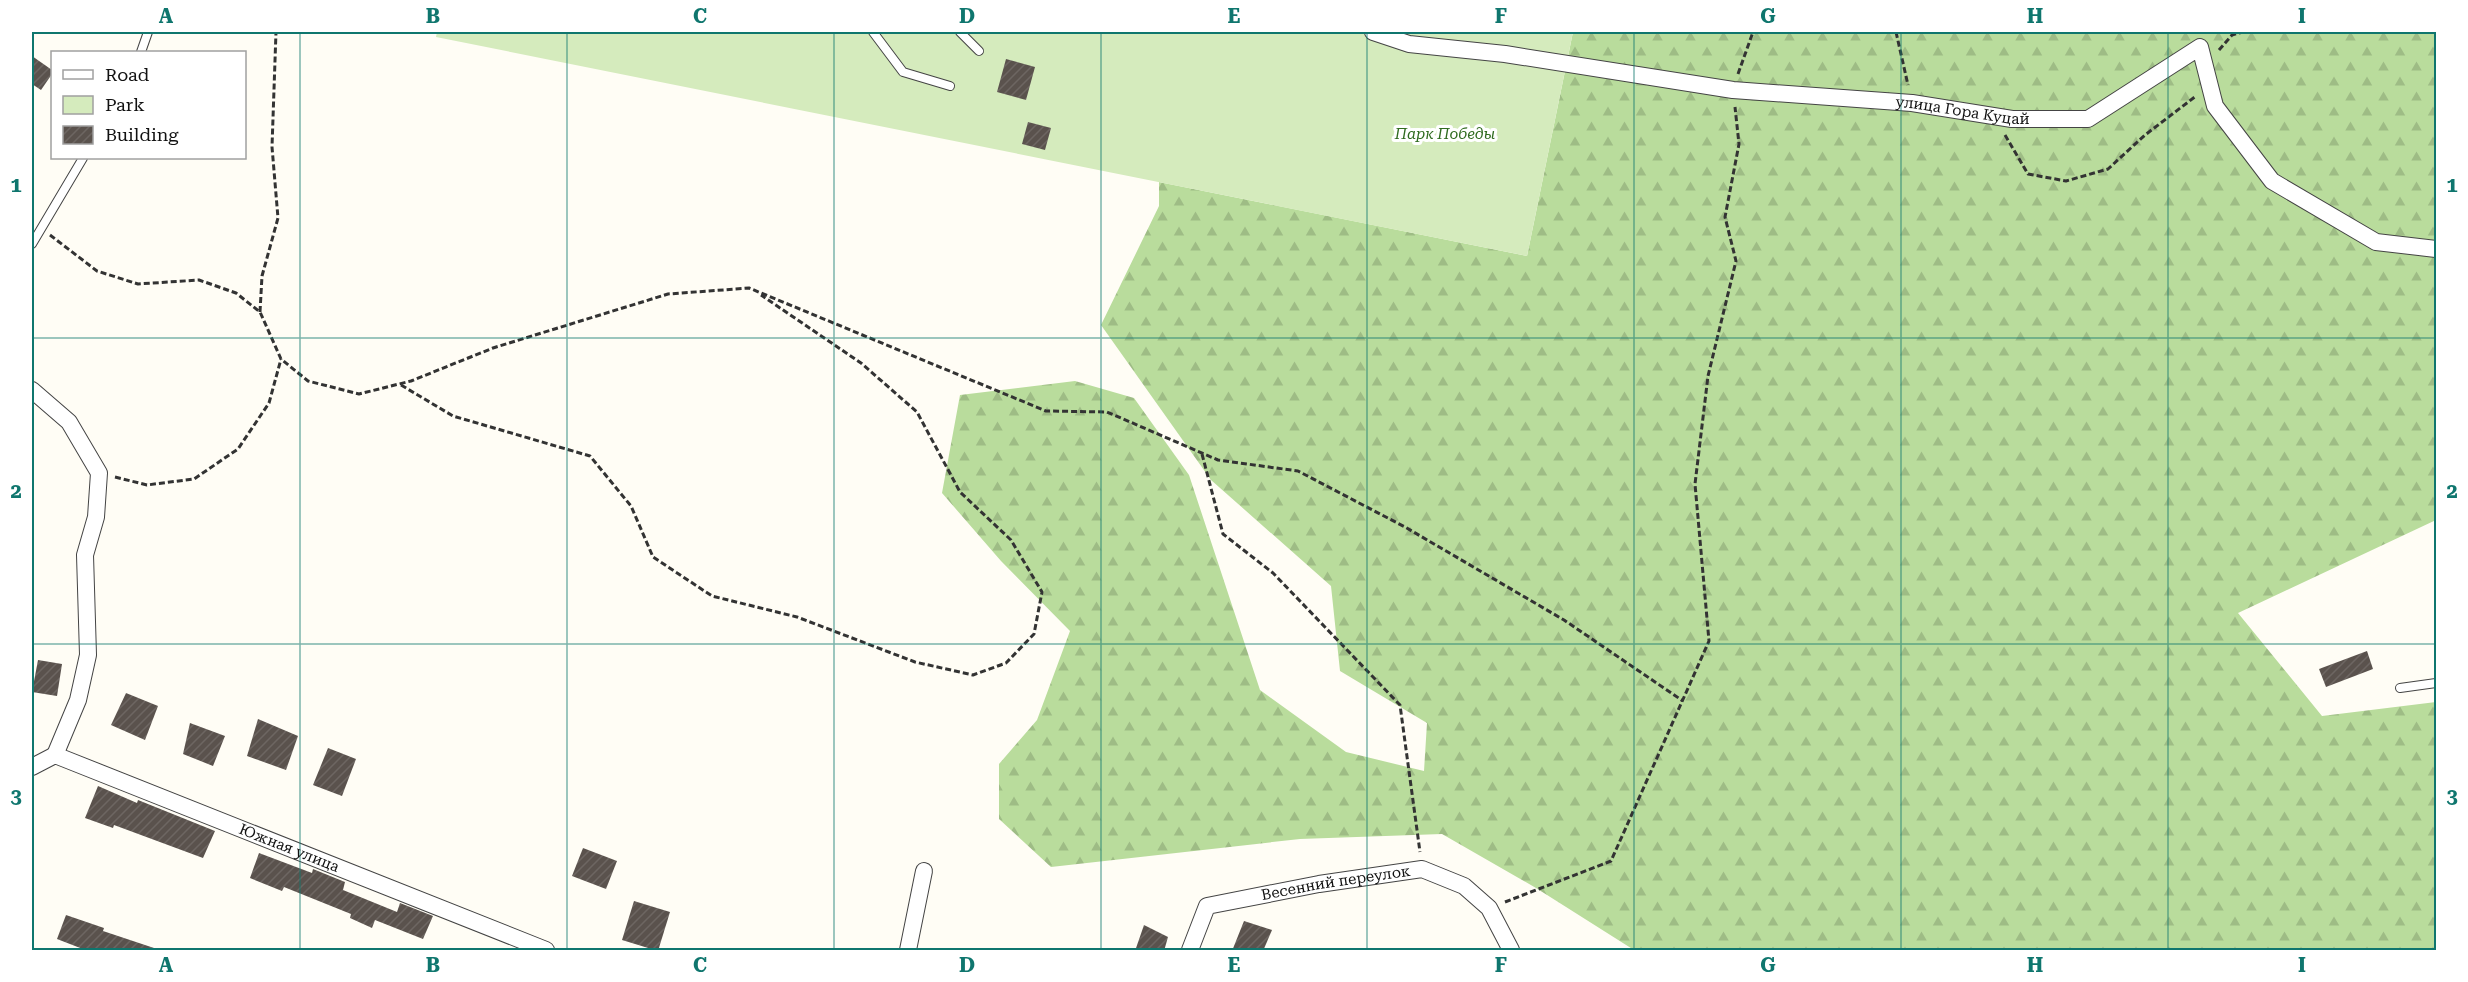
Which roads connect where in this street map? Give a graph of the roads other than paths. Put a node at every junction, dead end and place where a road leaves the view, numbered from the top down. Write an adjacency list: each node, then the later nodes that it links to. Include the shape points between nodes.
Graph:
1 (148, 32): 5 (lane)
2 (873, 32): 7 (lane, via 903,72)
3 (960, 32): 6 (lane)
4 (1373, 32): 10 (street, улица Гора Куцай, via 1409,44 1505,54 1733,90 1912,103 2012,119 2088,119 2199,47 2215,106 2272,181 2376,242)
5 (141, 51)
6 (979, 51)
7 (950, 86)
8 (82, 159): 9 (lane)
9 (32, 244)
10 (2436, 249)
11 (32, 390): 14 (street, via 69,422 99,473 96,517 85,555 88,655 78,700)
12 (2436, 683): 13 (lane)
13 (2400, 688)
14 (55, 755): 15 (street); 17 (street, Южная улица)
15 (32, 767)
16 (924, 871): 18 (street)
17 (546, 951)
18 (908, 951)
19 (1190, 951): 20 (street, Весенний переулок, via 1208,906 1422,869 1464,886 1489,908)
20 (1511, 951)

